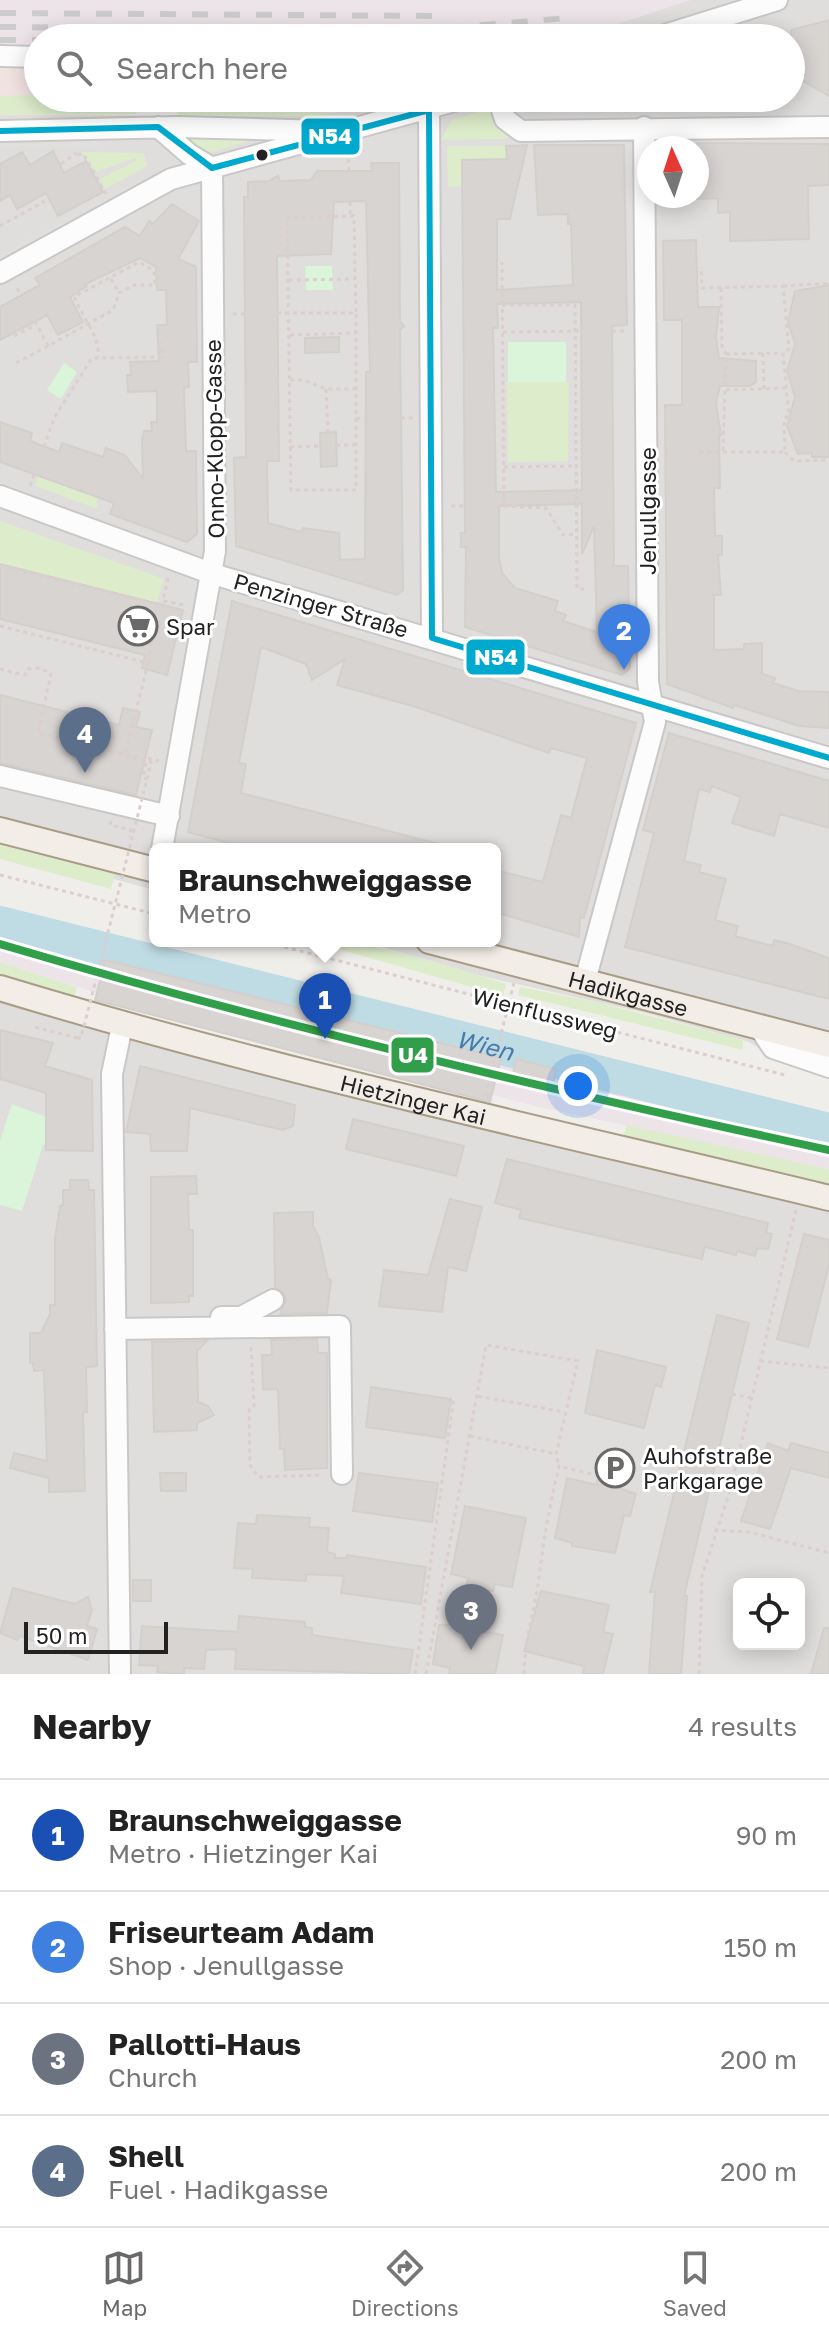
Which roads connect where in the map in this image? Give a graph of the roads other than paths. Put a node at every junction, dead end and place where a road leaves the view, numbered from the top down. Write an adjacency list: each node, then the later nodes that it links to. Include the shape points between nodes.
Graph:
1 (777, 0): 2 (street)
2 (700, 24)
3 (0, 56): 4 (street)
4 (24, 57)
5 (403, 112): 12 (street)
6 (414, 112): 17 (street)
7 (503, 112): 9 (street, via 521,131)
8 (158, 127): 11 (street); 12 (street); 13 (street)
9 (644, 127): 10 (street); 18 (street, Jenullgasse)
10 (829, 127)
11 (0, 131)
12 (350, 132): 13 (street)
13 (212, 168): 14 (street, via 171,179); 16 (street, Onno-Klopp-Gasse)
14 (0, 273)
15 (0, 496): 16 (street, Penzinger Straße)
16 (213, 574): 17 (street, Penzinger Straße); 21 (street, Onno-Klopp-Gasse)
17 (432, 638): 18 (street, Penzinger Straße)
18 (652, 705): 19 (street, Penzinger Straße); 26 (street, Jenullgasse, via 655,722)
19 (829, 758)
20 (0, 776): 21 (street)
21 (169, 816): 23 (street, Onno-Klopp-Gasse)
22 (0, 830): 24 (main road)
23 (163, 843)
24 (149, 868)
25 (452, 947): 26 (main road, Hadikgasse)
26 (585, 981): 29 (main road, Hadikgasse)
27 (0, 988): 28 (main road, Hietzinger Kai)
28 (122, 1026): 32 (main road, Hietzinger Kai, via 420,1103); 34 (street, via 112,1074)
29 (759, 1027): 30 (main road, Hadikgasse); 31 (street, via 773,1048)
30 (829, 1045)
31 (829, 1067)
32 (829, 1198)
33 (273, 1300): 34 (street, via 241,1317)
34 (115, 1324): 35 (street, via 340,1326); 36 (street)
35 (342, 1474)
36 (120, 1674)

